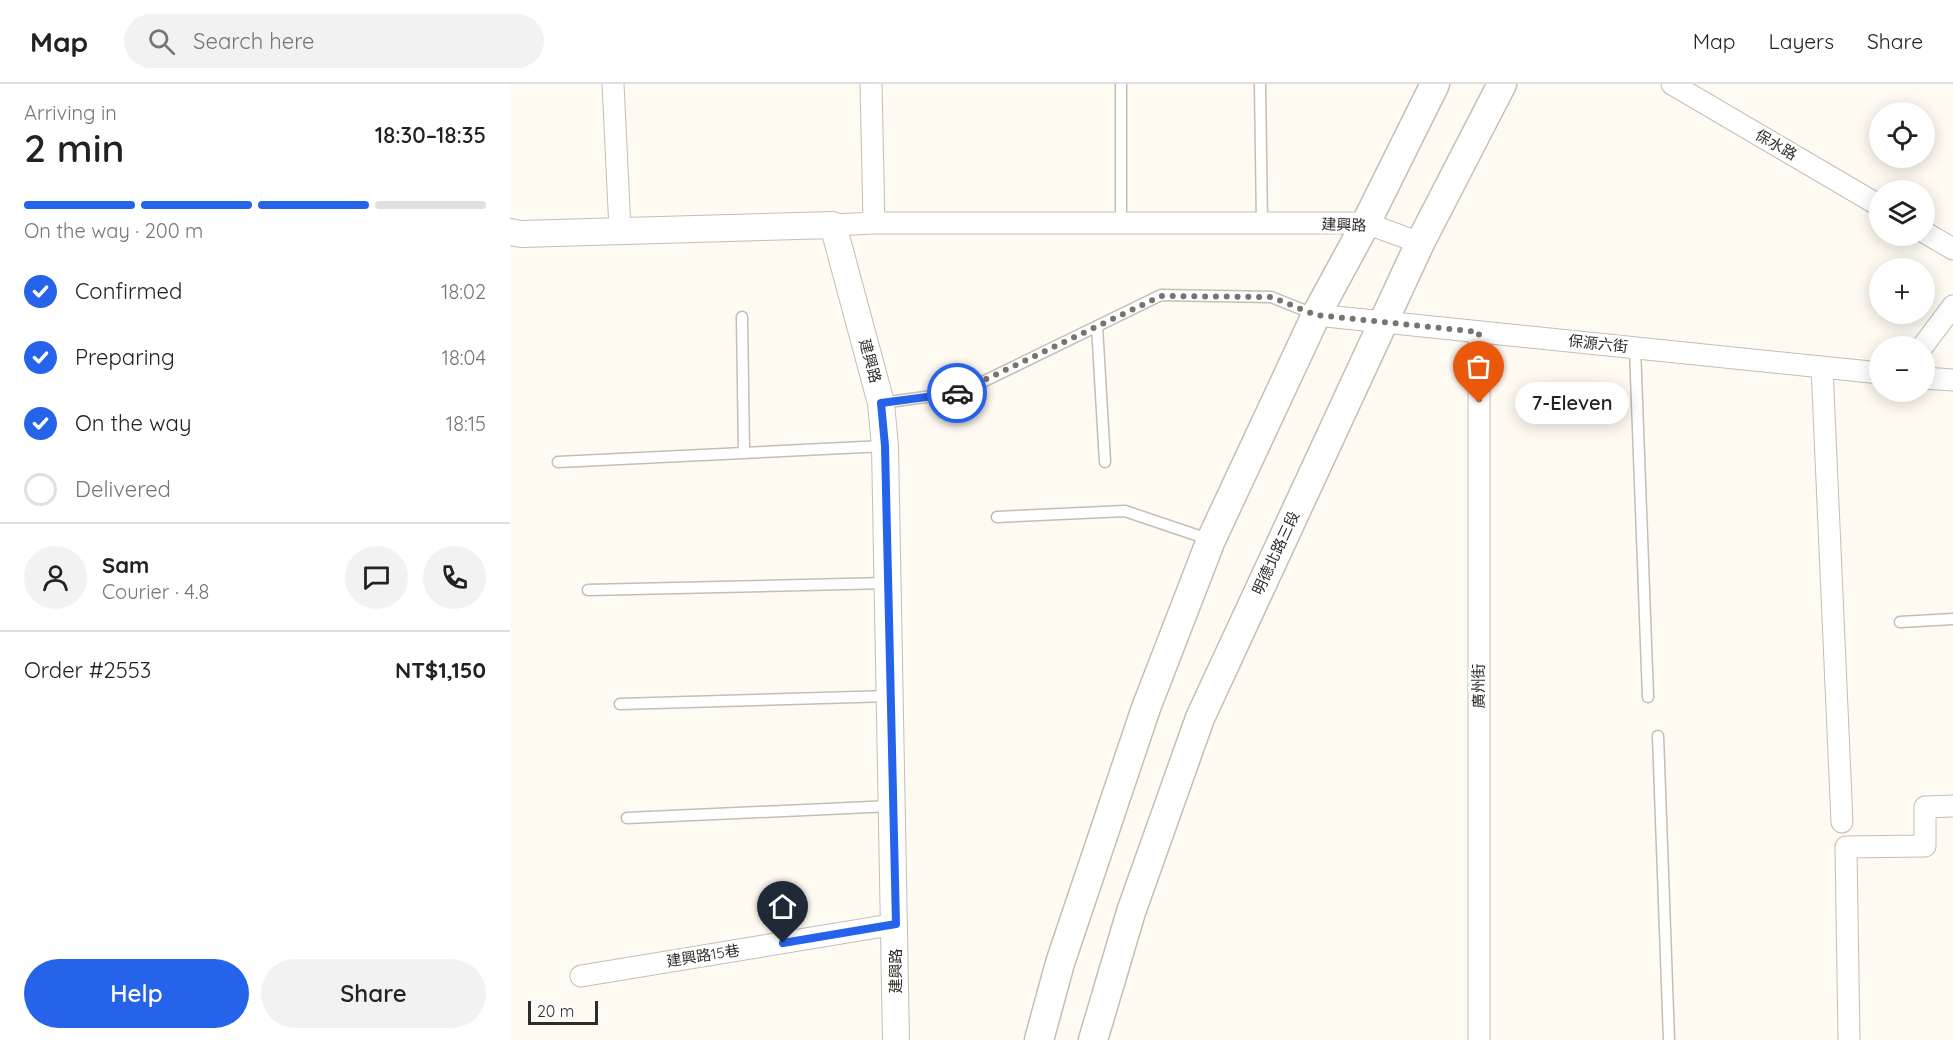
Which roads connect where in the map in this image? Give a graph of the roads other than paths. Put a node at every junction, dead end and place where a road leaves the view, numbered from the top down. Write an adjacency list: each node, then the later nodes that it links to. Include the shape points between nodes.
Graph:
1 (612, 84): 14 (street)
2 (872, 84): 9 (street)
3 (1121, 84): 10 (lane)
4 (1260, 84): 12 (lane)
5 (1436, 84): 11 (main road)
6 (1502, 84): 17 (main road, 明德北路三段)
7 (1672, 84): 8 (street, 保水路)
8 (1869, 200)
9 (874, 223): 10 (street, 建興路); 13 (street, 建興路)
10 (1121, 223): 12 (street, 建興路)
11 (1366, 223): 12 (street, 建興路); 17 (street, 建興路); 20 (main road)
12 (1262, 224)
13 (833, 225): 14 (street, 建興路); 31 (street, 建興路)
14 (620, 231): 15 (street, 建興路)
15 (510, 232)
16 (1935, 238): 18 (street)
17 (1420, 243): 22 (main road, 明德北路三段)
18 (1953, 249)
19 (1953, 306): 25 (street)
20 (1316, 315): 22 (street, 保源六街); 23 (lane, via 1271,297 1161,296); 37 (main road)
21 (742, 316): 33 (lane)
22 (1384, 321): 24 (street, 保源六街); 54 (main road, 明德北路三段, via 1200,718 1131,912)
23 (1097, 326): 31 (lane, via 962,392); 35 (lane)
24 (1479, 332): 26 (street, 保源六街); 55 (street, 廣州街)
25 (1930, 336)
26 (1635, 348): 27 (street, 保源六街); 43 (lane)
27 (1822, 367): 28 (street, 保源六街); 49 (street)
28 (1869, 372)
29 (1935, 379): 30 (street)
30 (1953, 380)
31 (881, 403): 32 (street, 建興路)
32 (885, 446): 33 (lane); 38 (street, 建興路)
33 (744, 453): 34 (lane)
34 (558, 462)
35 (1105, 462)
36 (998, 517): 37 (lane, via 1125,511)
37 (1211, 540): 53 (main road, via 1146,708 1060,963)
38 (887, 583): 39 (lane); 42 (street, 建興路)
39 (588, 590)
40 (1953, 619): 41 (lane)
41 (1900, 622)
42 (890, 696): 44 (lane); 46 (street, 建興路)
43 (1648, 697)
44 (620, 704)
45 (1658, 736): 56 (lane)
46 (892, 806): 48 (lane); 50 (street, 建興路)
47 (1953, 806): 57 (street, via 1925,807 1925,846 1846,848)
48 (627, 818)
49 (1842, 822)
50 (896, 924): 51 (street, 建興路15巷); 52 (street, 建興路)
51 (581, 976)
52 (896, 1040)
53 (1039, 1040)
54 (1094, 1040)
55 (1479, 1040)
56 (1669, 1040)
57 (1849, 1040)

